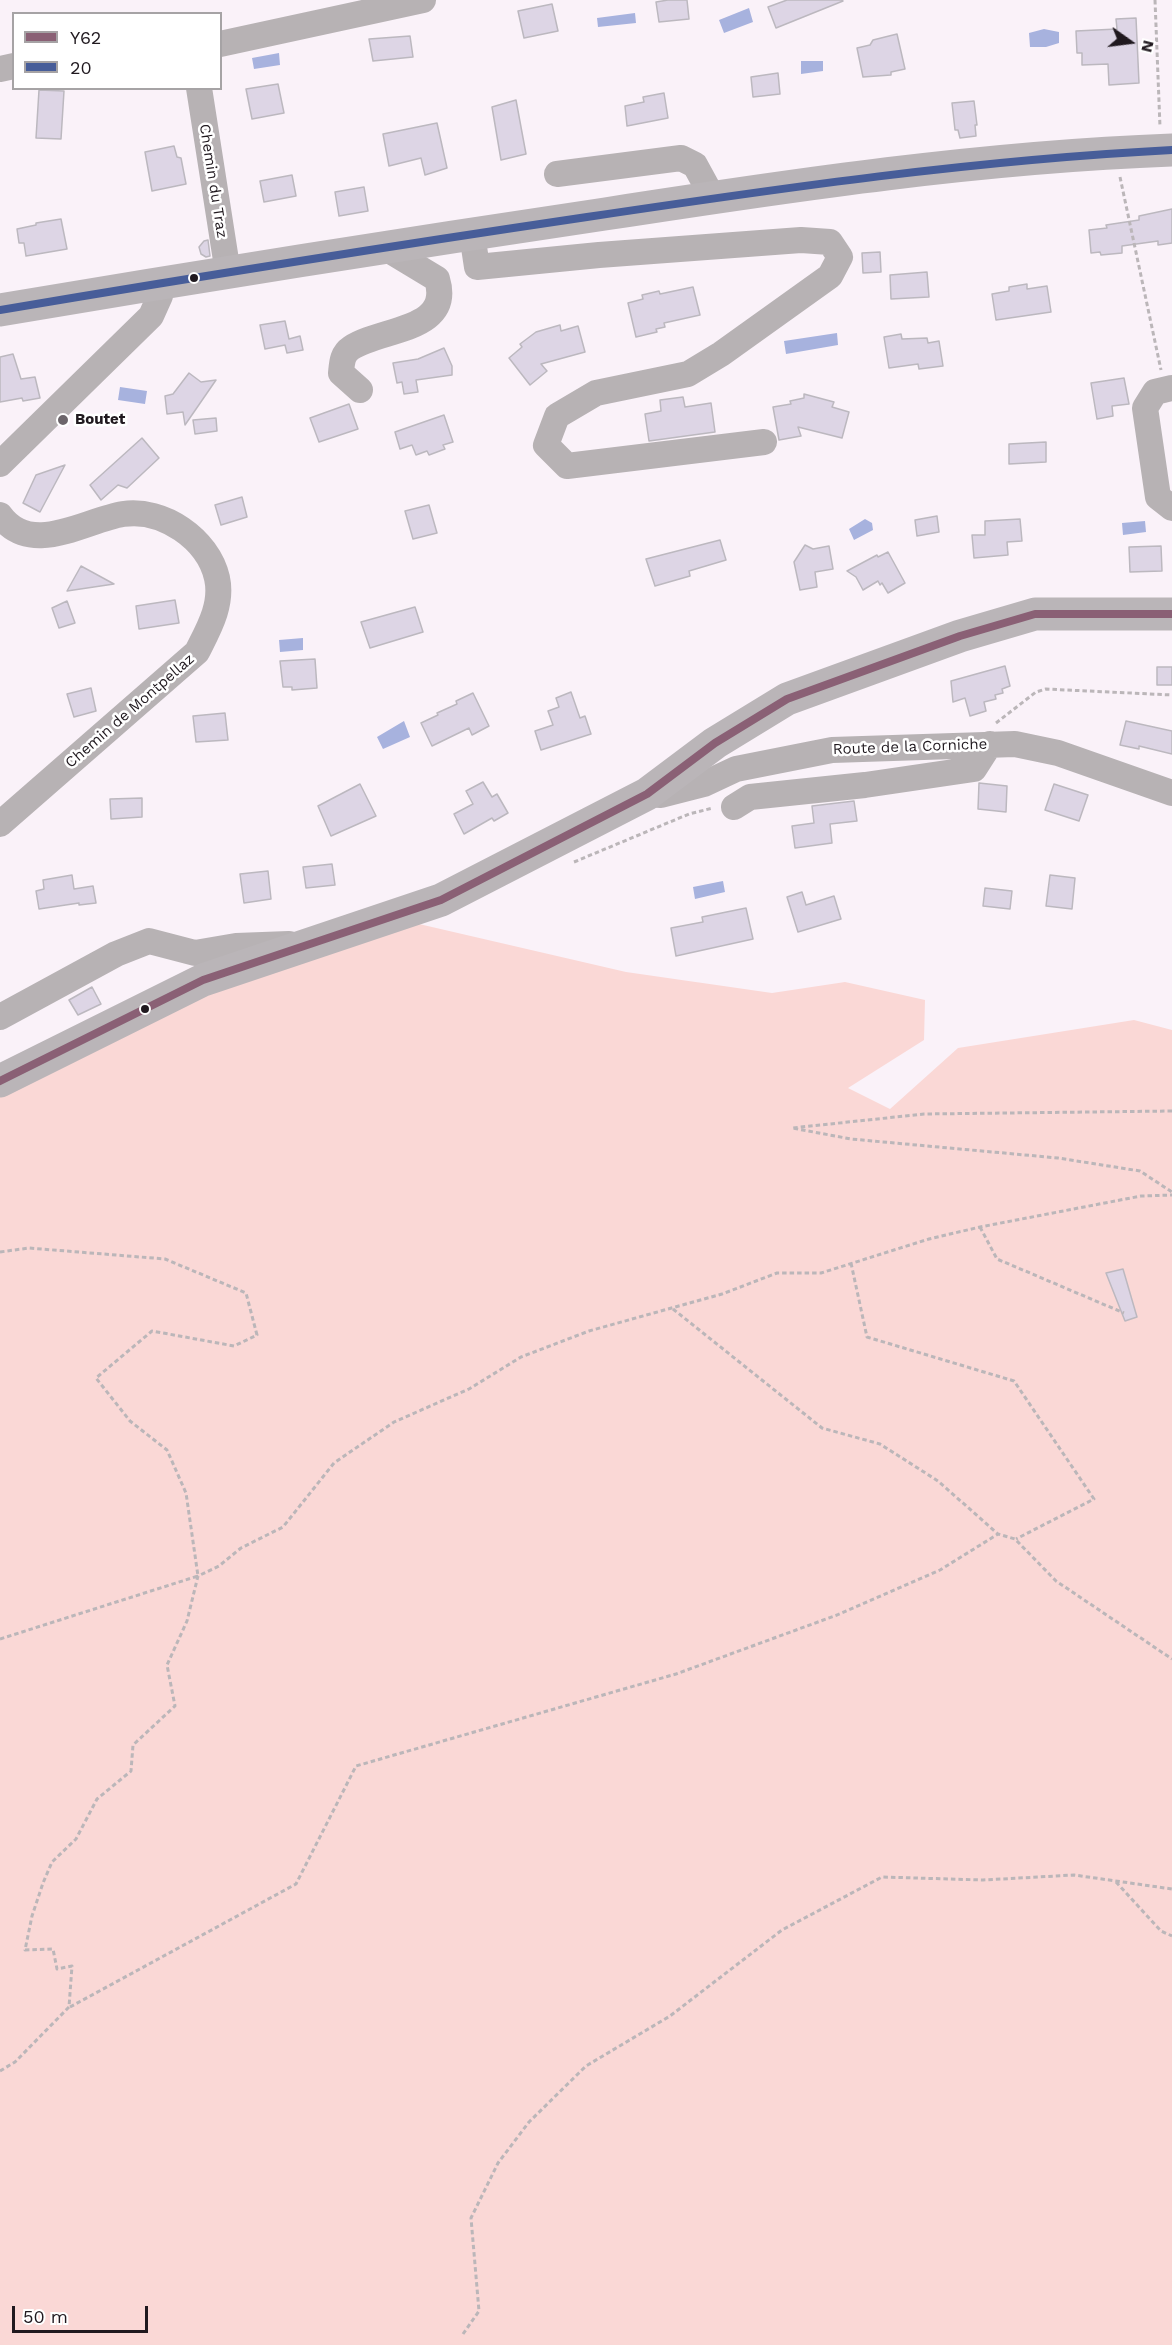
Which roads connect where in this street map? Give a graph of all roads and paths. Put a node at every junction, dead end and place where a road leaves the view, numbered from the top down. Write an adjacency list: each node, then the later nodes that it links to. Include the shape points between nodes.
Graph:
1 (423, 0): 3 (street)
2 (1155, 0): 5 (path)
3 (222, 44)
4 (199, 90): 11 (street, Chemin du Traz)
5 (1166, 150): 6 (main road)
6 (1115, 153): 8 (main road, via 970,164); 14 (path)
7 (557, 174): 8 (street, via 681,158 696,165)
8 (713, 198): 9 (main road)
9 (472, 234): 10 (main road); 16 (street, via 477,267 801,240 830,242 840,257 830,276 721,354 688,374 596,393 557,416 546,445 567,466)
10 (384, 247): 11 (main road); 15 (street, via 437,279 441,291 433,312 414,325 351,348 342,358 341,373)
11 (228, 273): 12 (main road)
12 (160, 284): 13 (main road); 17 (street, via 160,296 151,316)
13 (0, 310)
14 (1168, 389): 18 (street, via 1155,392 1145,408 1158,497)
15 (360, 390)
16 (764, 442)
17 (0, 464)
18 (1172, 508)
19 (0, 515): 26 (street, Chemin de Montpellaz, via 28,534 53,535 124,514 156,517 190,534 210,560 218,580 216,615 197,652)
20 (1172, 614): 24 (main road, via 1035,614 960,636 787,699 715,743)
21 (1172, 695): 22 (path, via 1046,689 1016,706)
22 (982, 744): 23 (street, Route de la Corniche, via 1015,744 1058,753); 24 (street, Route de la Corniche, via 832,750 736,769 704,784 661,795); 25 (street, via 974,769 750,797)
23 (1172, 793)
24 (647, 794): 27 (main road, via 441,900)
25 (734, 807)
26 (0, 824)
27 (313, 943): 28 (street, via 236,945); 29 (main road)
28 (195, 953): 29 (street); 30 (street, via 149,941 116,954)
29 (192, 986): 31 (main road)
30 (0, 1017)
31 (0, 1082)
32 (1172, 1111): 33 (path, via 924,1114 792,1128 851,1139 1058,1158 1140,1171)
33 (1172, 1193): 34 (path)
34 (980, 1227): 36 (path); 38 (path, via 997,1259)
35 (0, 1252): 41 (path, via 29,1248 165,1259 246,1293 257,1335 234,1346 152,1330 96,1378 130,1421 167,1450 186,1493)
36 (851, 1263): 37 (path, via 821,1273 777,1272); 40 (path, via 867,1337 1014,1381 1094,1499)
37 (673, 1309): 39 (path, via 822,1428 880,1444 938,1481); 41 (path, via 589,1331 521,1357 469,1389 394,1422 334,1463 283,1527)
38 (1124, 1313)
39 (998, 1534): 40 (path); 47 (path, via 940,1570 837,1615 676,1674 356,1766 296,1884)
40 (1015, 1539): 43 (path, via 1056,1581)
41 (198, 1576): 42 (path); 47 (path, via 187,1621 167,1665 175,1706 133,1745 131,1771 97,1799 76,1839 52,1862 32,1916 25,1950 53,1949 57,1969 72,1966)
42 (0, 1638)
43 (1172, 1659)
44 (1115, 1881): 45 (path); 46 (path, via 1161,1931); 49 (path, via 1074,1875 983,1880 882,1877 782,1930 670,2016 586,2066 529,2122 498,2163 471,2218 479,2311)
45 (1172, 1889)
46 (1172, 1936)
47 (69, 2007): 48 (path, via 15,2062)
48 (0, 2071)
49 (463, 2334)

